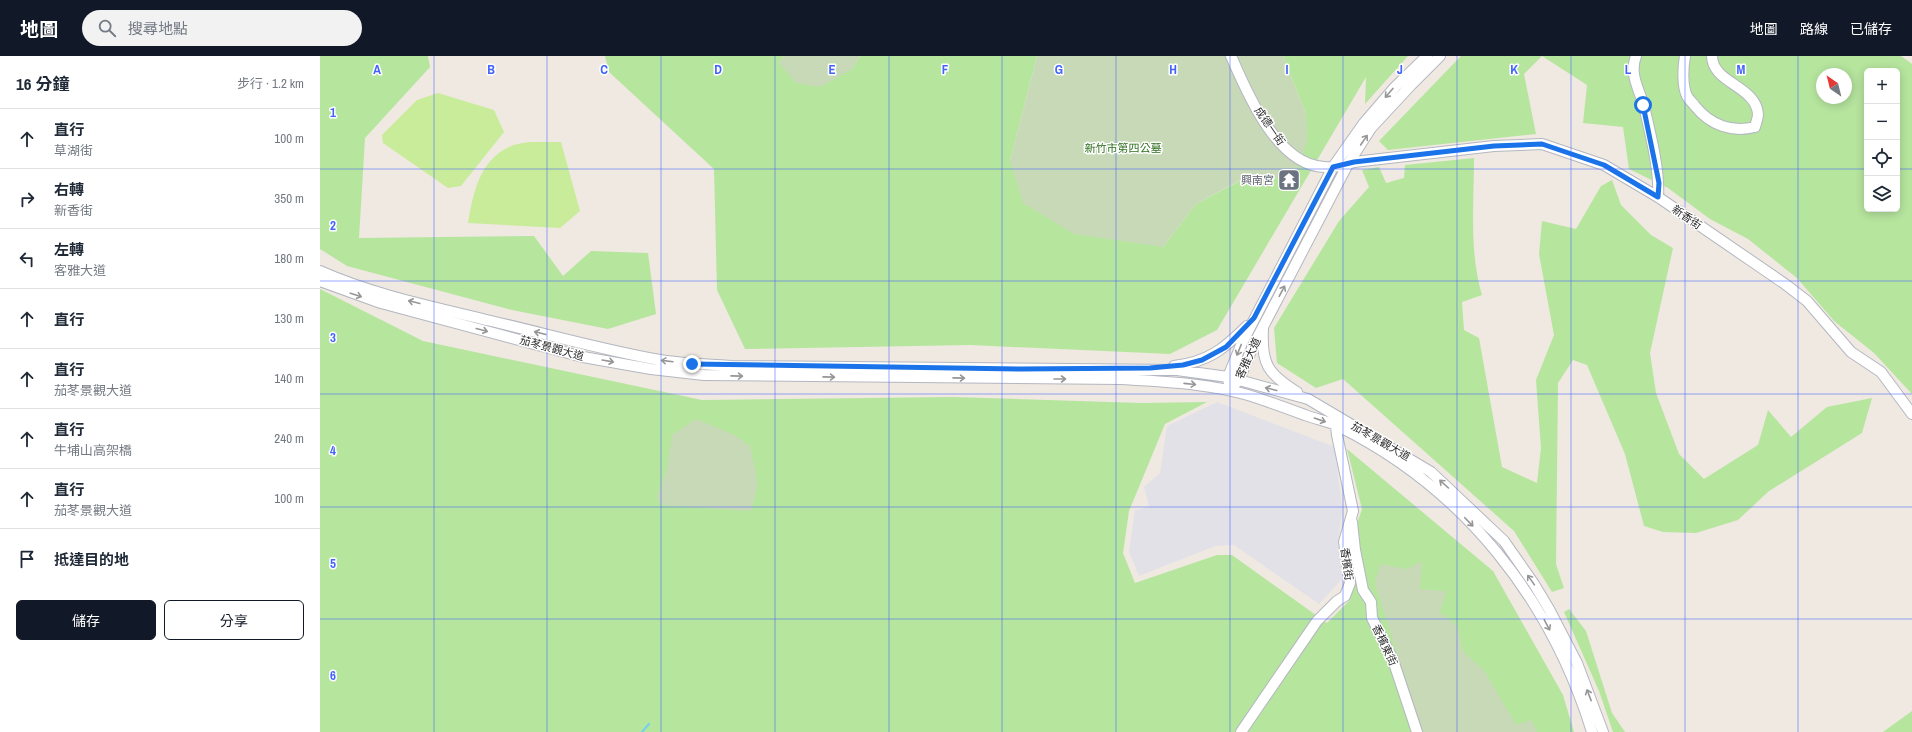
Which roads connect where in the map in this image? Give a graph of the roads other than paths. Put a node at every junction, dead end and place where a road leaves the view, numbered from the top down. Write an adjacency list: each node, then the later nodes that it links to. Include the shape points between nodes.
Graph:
1 (1231, 56): 8 (street, 成德一街, via 1270,131 1286,149 1299,160 1312,165)
2 (1427, 56): 8 (street, 客雅大道, one-way to 8, via 1395,87 1364,123)
3 (1440, 56): 7 (street, 客雅大道, one-way to 3, via 1371,128)
4 (1636, 56): 9 (street, via 1633,71 1643,105 1659,183)
5 (1684, 56): 6 (street, via 1687,96 1699,110 1716,124 1730,129 1745,130 1756,126 1758,114 1753,101 1715,70)
6 (1712, 56)
7 (1348, 164): 8 (street, 新香街); 9 (street, 新香街, via 1494,146 1542,144 1604,165); 13 (street, 客雅大道, one-way to 7)
8 (1333, 167): 12 (street, 客雅大道)
9 (1658, 197): 20 (street, 新香街, via 1807,301 1852,352 1880,372)
10 (320, 271): 15 (street, 茄苳景觀大道, one-way to 10, via 692,364 660,360 385,294 350,284)
11 (320, 281): 15 (street, 茄苳景觀大道, one-way to 15, via 381,303 583,357 651,369 704,375)
12 (1254, 318): 14 (street, via 1216,354 1183,365); 16 (street, 客雅大道, one-way to 16)
13 (1264, 325): 17 (street, 客雅大道); 19 (street, via 1262,350 1265,363 1280,381)
14 (1150, 368): 15 (street, 茄苳景觀大道); 16 (street, 茄苳景觀大道)
15 (1020, 374): 18 (street, 茄苳景觀大道, one-way to 18, via 1190,384)
16 (1228, 377): 17 (street, 茄苳景觀大道); 18 (street, 客雅大道)
17 (1238, 380): 18 (street, 客雅大道); 19 (street, 茄苳景觀大道, one-way to 17)
18 (1229, 391): 21 (street, 茄苳景觀大道, one-way to 21)
19 (1308, 399): 21 (street, 茄苳景觀大道)
20 (1912, 414)
21 (1340, 418): 22 (street, 香檳街, via 1336,435); 25 (street, 茄苳景觀大道, one-way to 25, via 1451,503 1497,550 1541,614 1568,666); 26 (street, 茄苳景觀大道, one-way to 21, via 1577,664 1549,609 1504,541 1431,472)
22 (1353, 511): 23 (street, 香檳街, via 1344,542 1350,583 1348,591 1317,621); 24 (street, 香檳東街, via 1352,530 1363,590 1371,602 1372,618 1394,660)
23 (1241, 732)
24 (1417, 732)
25 (1592, 732)
26 (1603, 732)

